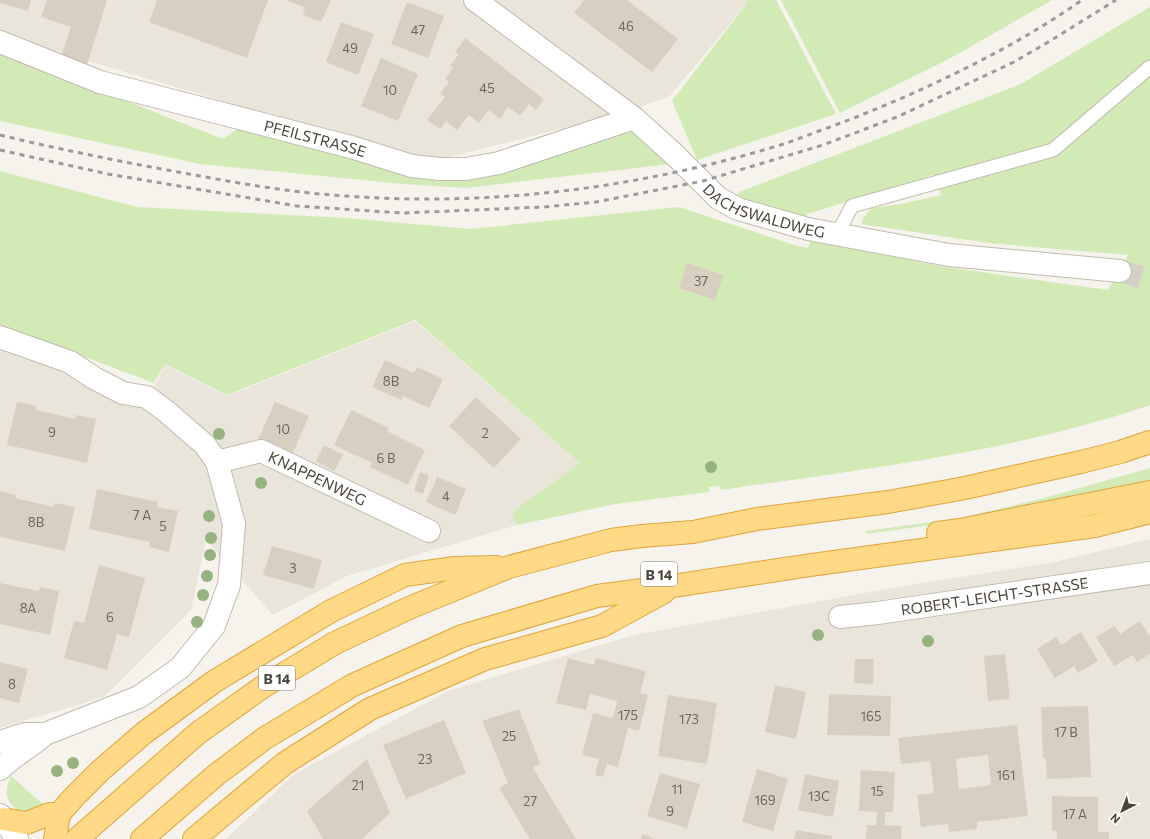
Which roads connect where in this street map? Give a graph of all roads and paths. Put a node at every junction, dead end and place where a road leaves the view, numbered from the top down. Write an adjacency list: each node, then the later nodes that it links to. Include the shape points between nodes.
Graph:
1 (475, 0): 4 (street, DACHSWALDWEG)
2 (0, 42): 4 (street, PFEILSTRASSE, via 100,82 412,166 466,169 499,163)
3 (1150, 67): 5 (lane, via 1053,150 852,206)
4 (634, 118): 5 (street, DACHSWALDWEG, via 718,198 738,209 800,227)
5 (837, 234): 6 (street, DACHSWALDWEG, via 949,255)
6 (1120, 271)
7 (0, 337): 9 (street, via 70,362 123,393 147,397 191,432)
8 (1150, 442): 13 (highway, B 14, via 1081,462 965,488 888,502 757,519 693,532 612,540)
9 (217, 462): 12 (street, KNAPPENWEG, via 261,451); 17 (street, via 234,524 229,584 214,626 180,668 139,697)
10 (1150, 492): 20 (highway, B 14, via 960,530 671,571 554,594 455,624 334,678 237,745)
11 (1150, 512): 15 (highway, B 14, via 1095,526)
12 (429, 531)
13 (509, 567): 21 (highway, B 14, via 455,568 405,575 331,611 215,681 101,770); 25 (highway, B 14, via 409,608 335,643 264,686 198,733)
14 (1150, 574): 16 (street, ROBERT-LEICHT-STRASSE)
15 (673, 586): 20 (highway, B 14, via 597,596 462,636 353,685 265,738); 27 (highway, B 14, via 602,626 486,659 370,710 285,763)
16 (840, 617)
17 (45, 734): 18 (street, via 25,734); 19 (street)
18 (0, 742)
19 (0, 769)
20 (216, 775): 26 (highway, B 14)
21 (59, 814): 22 (highway, via 50,814 26,822); 24 (highway)
22 (1, 817): 23 (street)
23 (17, 839)
24 (55, 839)
25 (77, 839)
26 (142, 839)
27 (194, 839)

